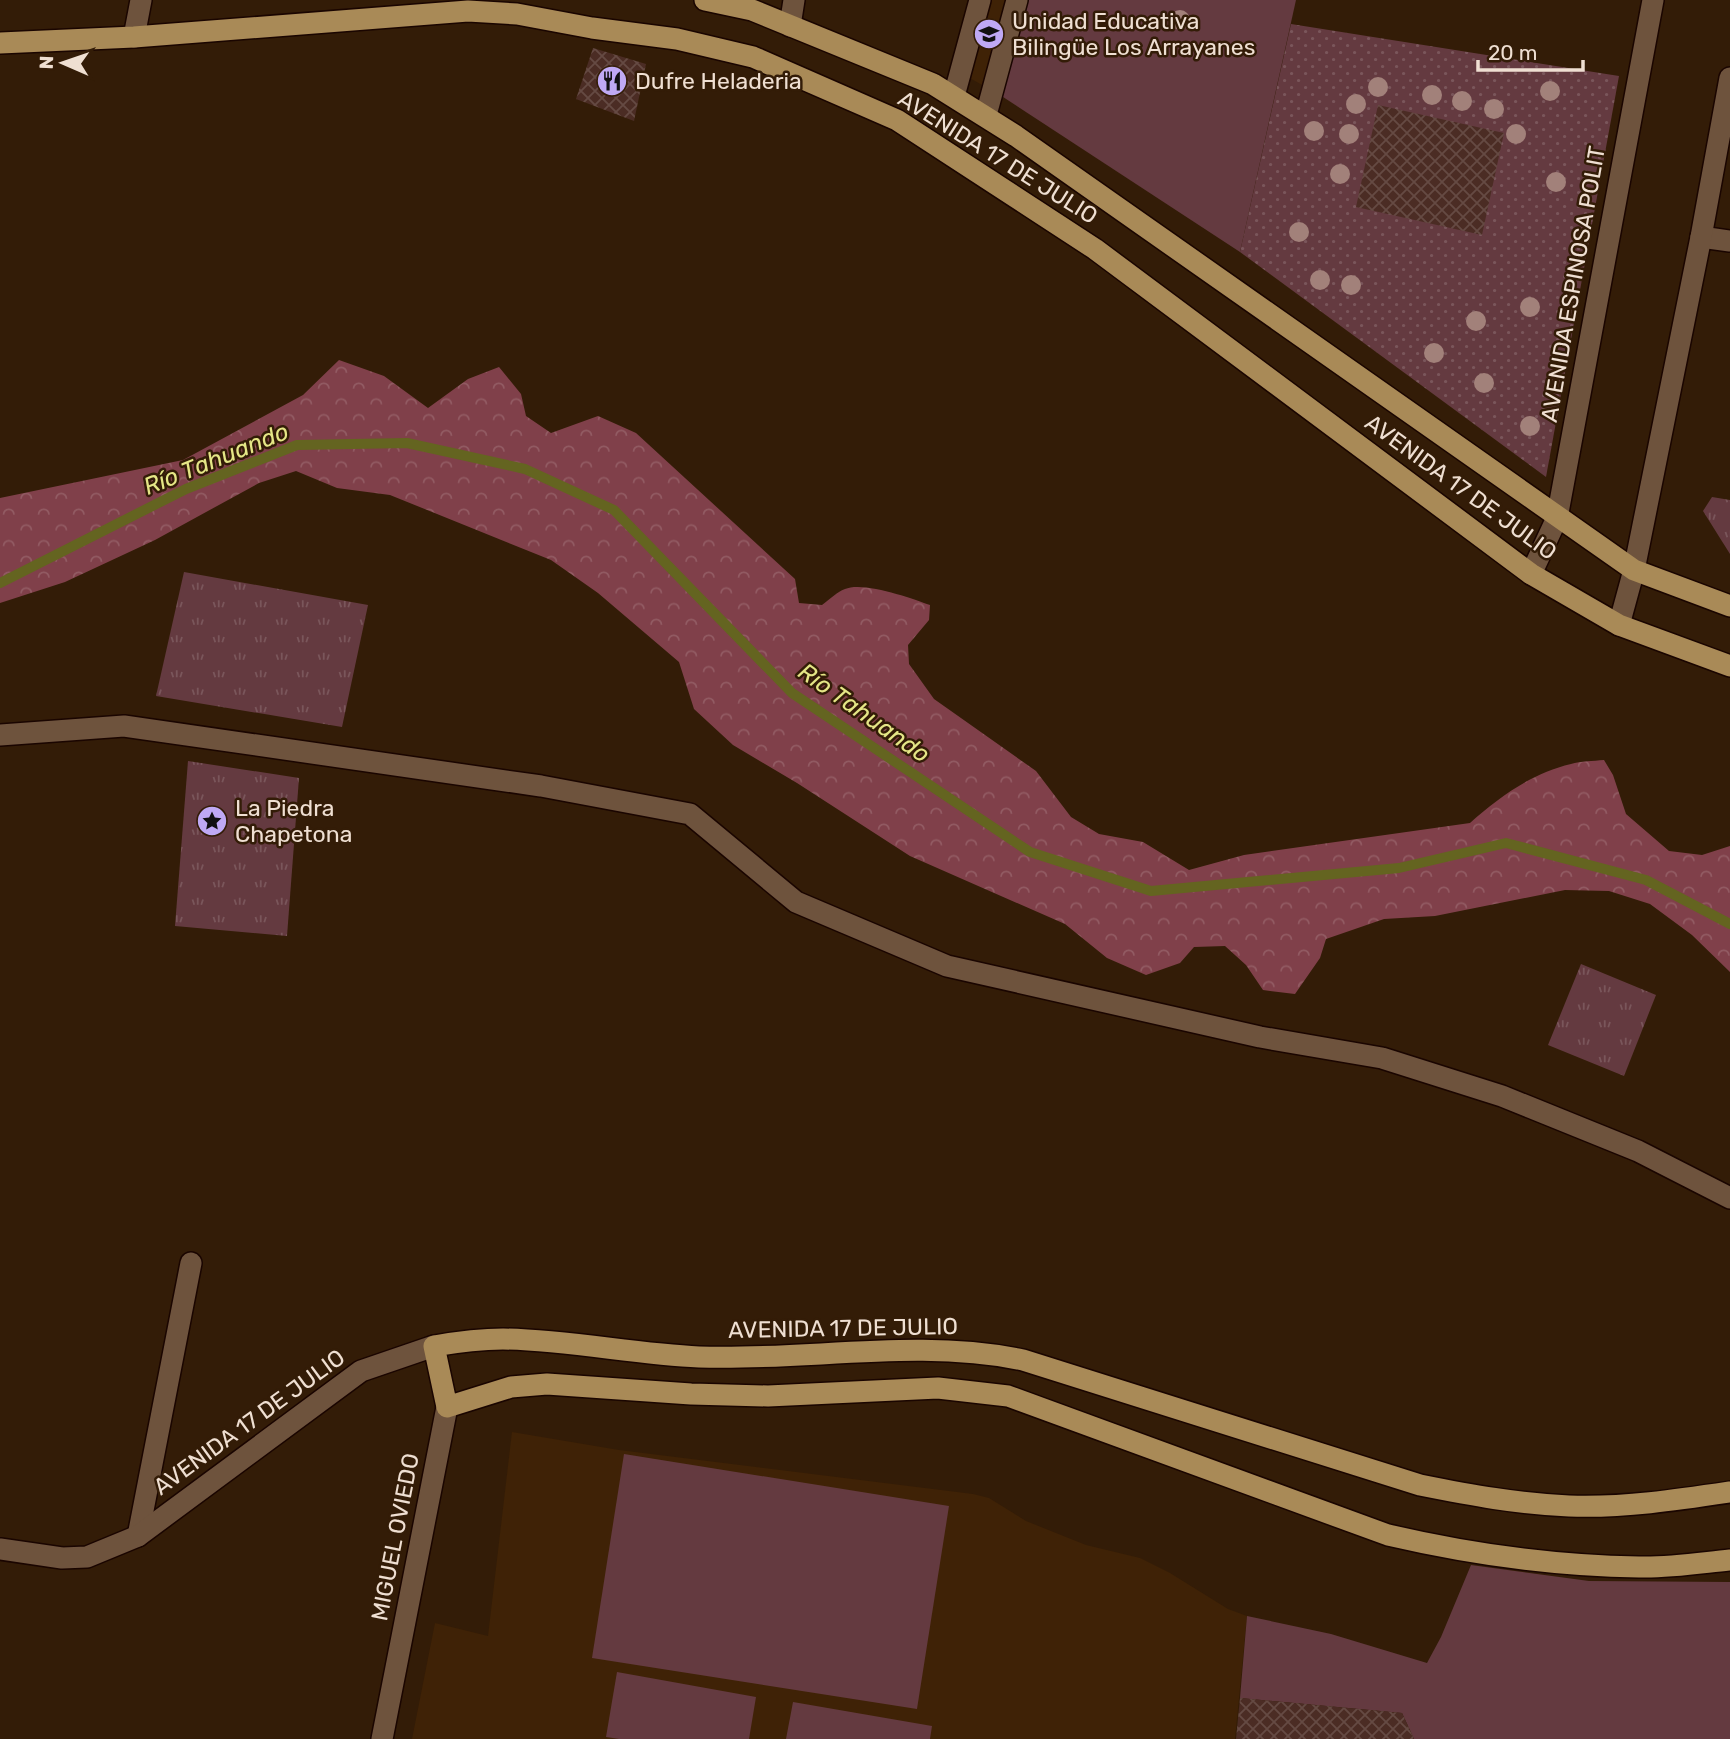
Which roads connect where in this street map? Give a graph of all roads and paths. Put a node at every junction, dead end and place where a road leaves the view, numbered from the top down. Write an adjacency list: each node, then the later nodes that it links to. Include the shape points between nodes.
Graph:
1 (141, 0): 8 (street)
2 (705, 0): 7 (main road, AVENIDA 17 DE JULIO, via 752,10)
3 (794, 0): 7 (street)
4 (980, 0): 11 (street)
5 (1017, 0): 12 (street)
6 (1653, 0): 15 (street, AVENIDA ESPINOSA POLIT)
7 (790, 26): 11 (main road, AVENIDA 17 DE JULIO)
8 (134, 37): 9 (main road, AVENIDA 17 DE JULIO); 17 (main road, AVENIDA 17 DE JULIO, via 468,11 677,38 753,57 897,120 1041,213)
9 (0, 43)
10 (1730, 78): 13 (street)
11 (954, 96): 12 (main road, AVENIDA 17 DE JULIO)
12 (986, 115): 15 (main road, AVENIDA 17 DE JULIO)
13 (1701, 237): 14 (street); 16 (street)
14 (1730, 241)
15 (1557, 518): 16 (main road, AVENIDA 17 DE JULIO); 17 (street, AVENIDA ESPINOSA POLIT)
16 (1634, 570): 18 (main road, AVENIDA 17 DE JULIO); 19 (street)
17 (1531, 574): 19 (main road, AVENIDA 17 DE JULIO)
18 (1730, 606)
19 (1619, 625): 20 (main road, AVENIDA 17 DE JULIO)
20 (1730, 666)
21 (0, 735): 22 (street, via 124,726 541,786 690,814 796,902 947,966 1259,1037 1382,1058 1502,1096 1639,1151)
22 (1730, 1198)
23 (191, 1263): 27 (street)
24 (434, 1346): 25 (main road, MIGUEL OVIEDO); 26 (main road, AVENIDA 17 DE JULIO, via 505,1339 700,1357 936,1350 985,1353 1023,1360 1420,1485 1482,1498 1572,1506 1651,1503); 27 (street, AVENIDA 17 DE JULIO, via 361,1371)
25 (447, 1407): 29 (main road, via 510,1387 547,1384 755,1395 968,1390 1008,1396 1388,1535 1475,1553 1578,1565 1642,1567); 30 (street, MIGUEL OVIEDO)
26 (1730, 1492)
27 (138, 1536): 28 (street, AVENIDA 17 DE JULIO, via 87,1557)
28 (0, 1549)
29 (1730, 1560)
30 (382, 1739)

